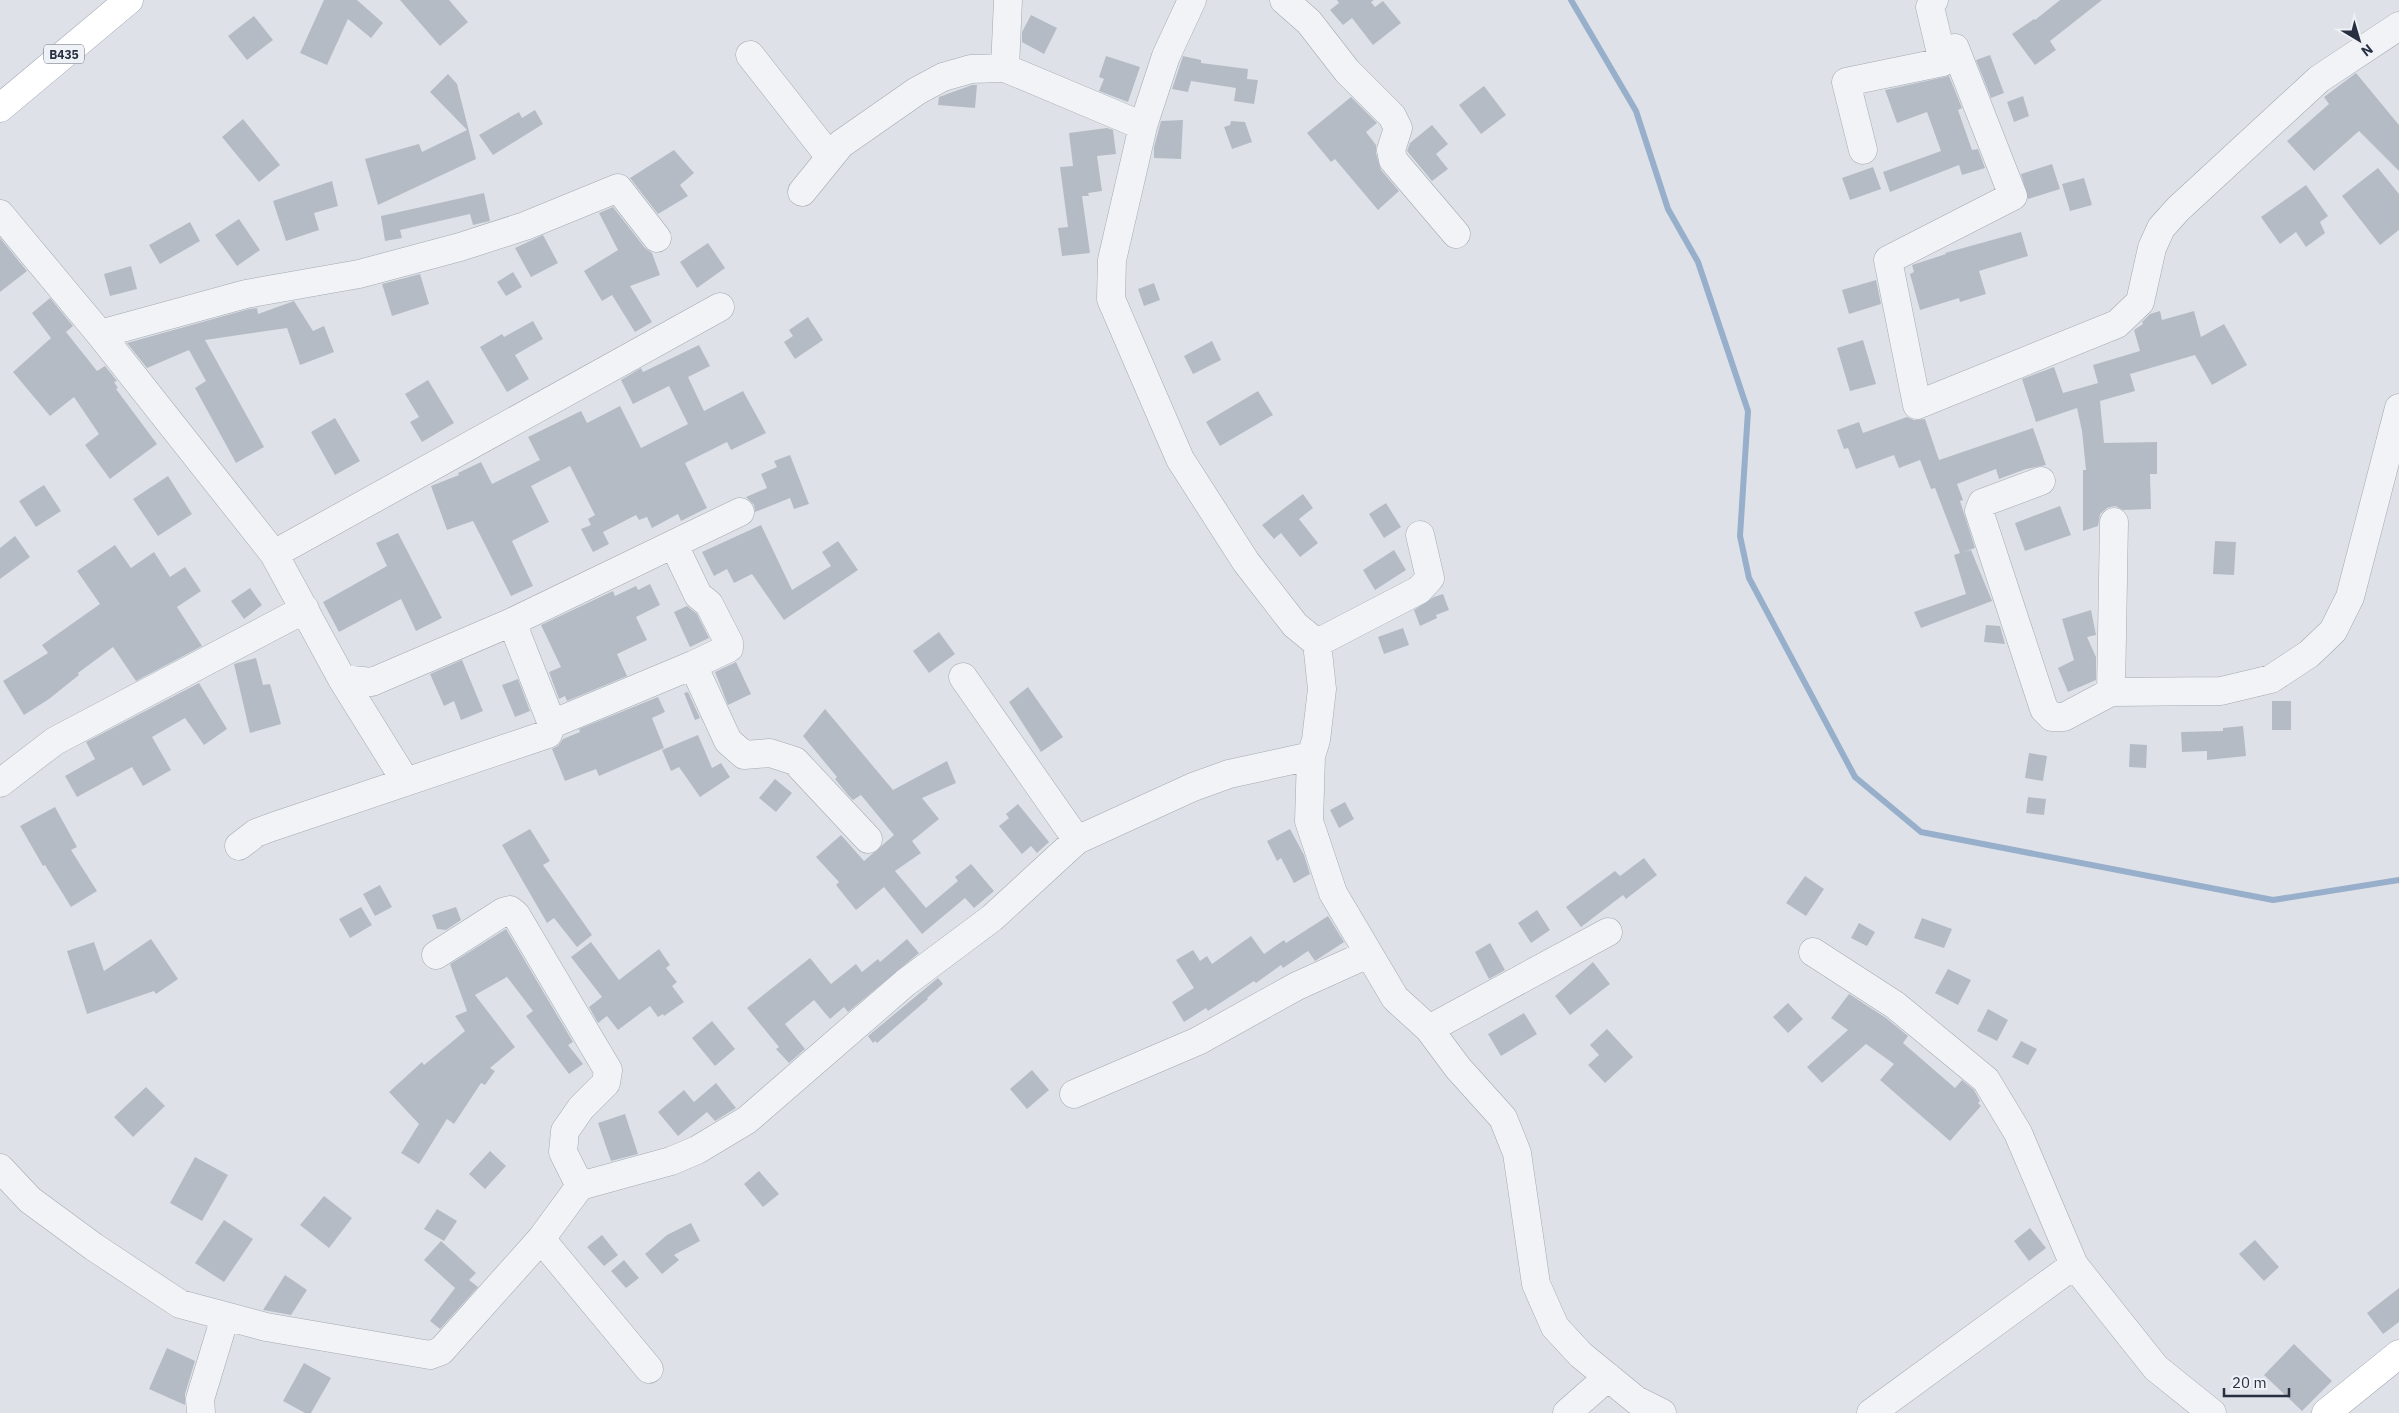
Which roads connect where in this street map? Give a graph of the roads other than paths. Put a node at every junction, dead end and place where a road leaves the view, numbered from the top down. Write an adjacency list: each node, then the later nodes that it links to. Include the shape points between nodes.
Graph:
1 (129, 0): 10 (main road, B435)
2 (1008, 0): 9 (street)
3 (1192, 0): 11 (street, via 1166,56)
4 (1284, 0): 16 (street, via 1309,22 1347,71 1392,116 1398,128 1391,150 1393,160)
5 (1934, 0): 8 (street, via 1930,6)
6 (2399, 26): 8 (street, via 2319,79 2178,209 2161,228 2152,248 2140,302 2117,324 1917,405 1888,260 2013,196 1955,48)
7 (750, 55): 13 (street)
8 (1944, 62): 12 (street, via 1846,82)
9 (1005, 68): 11 (street); 13 (street, via 971,68 943,77 917,91 841,144)
10 (0, 108)
11 (1143, 126): 29 (street, via 1112,260 1110,299 1180,459 1246,562 1295,625)
12 (1863, 150)
13 (830, 157): 14 (street)
14 (802, 192)
15 (0, 214): 19 (street)
16 (1456, 234)
17 (657, 238): 19 (street, via 618,188 525,226 460,247 359,274 246,294)
18 (720, 307): 26 (street)
19 (100, 334): 26 (street)
20 (2399, 408): 33 (street, via 2350,597 2333,631 2309,654 2270,679 2222,691)
21 (2040, 481): 33 (street, via 1991,498 1982,504 1979,511 2038,696 2052,717 2064,718)
22 (740, 512): 25 (street)
23 (2114, 522): 33 (street)
24 (1420, 535): 29 (street, via 1430,578 1420,590)
25 (674, 545): 28 (street); 30 (street, via 698,595 711,607 729,643 729,648)
26 (274, 554): 27 (street)
27 (305, 609): 32 (street); 37 (street, via 55,740)
28 (512, 622): 32 (street, via 372,682); 34 (street)
29 (1317, 643): 35 (street, via 1322,689)
30 (693, 666): 34 (street); 38 (street, via 728,741 744,755 770,753 794,761)
31 (962, 677): 39 (street)
32 (342, 679): 36 (street, via 401,774)
33 (2111, 692)
34 (552, 724): 36 (street, via 548,734 412,782)
35 (1311, 756): 39 (street, via 1229,774 1193,786); 44 (street, via 1308,821 1333,893)
36 (408, 780): 40 (street, via 272,826)
37 (0, 783)
38 (868, 839)
39 (1077, 840): 48 (street, via 992,918 905,983 747,1120 698,1150 671,1161)
40 (239, 846)
41 (1608, 932): 45 (street)
42 (1814, 952): 50 (street, via 1895,1006 1986,1080 2018,1133)
43 (436, 954): 48 (street, via 503,912 510,910 516,915 608,1070 606,1083 581,1108 565,1132 562,1152)
44 (1368, 954): 45 (street, via 1395,998); 46 (street, via 1297,986 1198,1042)
45 (1429, 1029): 54 (street, via 1458,1068 1503,1118 1517,1153 1536,1284 1555,1327 1581,1355)
46 (1074, 1094)
47 (0, 1168): 51 (street, via 30,1200 94,1247 180,1304)
48 (580, 1186): 49 (street)
49 (541, 1239): 51 (street, via 441,1351 430,1355); 53 (street)
50 (2074, 1265): 58 (street); 59 (street, via 2156,1368)
51 (224, 1317): 55 (street, via 200,1399)
52 (2399, 1354): 60 (main road)
53 (648, 1369)
54 (1608, 1377): 56 (street); 57 (street, via 1636,1400)
55 (201, 1413)
56 (1567, 1413)
57 (1662, 1413)
58 (1871, 1413)
59 (2212, 1413)
60 (2326, 1413)

